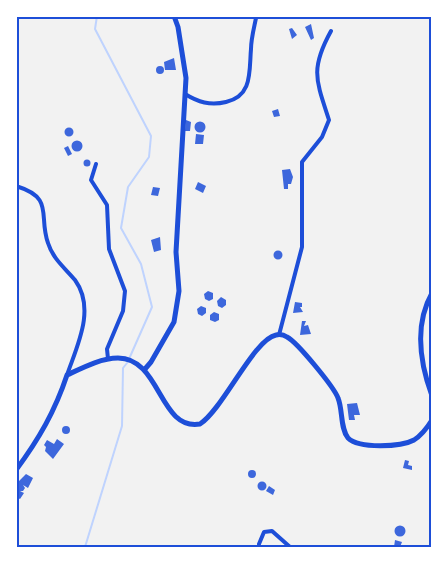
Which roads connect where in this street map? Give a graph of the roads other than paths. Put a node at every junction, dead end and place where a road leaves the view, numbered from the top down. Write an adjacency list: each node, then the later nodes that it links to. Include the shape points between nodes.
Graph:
1 (174, 16): 4 (street, via 183,53)
2 (256, 18): 4 (street, via 251,49 252,71 246,90 234,101 214,105)
3 (331, 31): 8 (street, via 321,50 316,80 328,120 322,137 302,162 302,248)
4 (185, 94): 10 (street, via 177,234 177,309 167,336 152,362)
5 (96, 164): 9 (street, via 91,180 107,205 109,250 125,291 123,311 107,349)
6 (16, 186): 11 (street, via 35,195 43,204 50,250 74,279 83,296 84,320)
7 (432, 292): 12 (street, via 424,311 420,344)
8 (279, 334): 10 (street, via 270,337 260,347 200,424 186,424 173,415); 13 (street, via 295,343 334,390 345,433 352,442 367,446 403,444 419,437)
9 (108, 360): 10 (street, via 129,360); 11 (street)
10 (144, 369)
11 (66, 375): 14 (street, via 58,403 44,432)
12 (432, 396)
13 (432, 420)
14 (16, 470)
15 (259, 544): 16 (street, via 261,536 268,531)
16 (290, 547)

